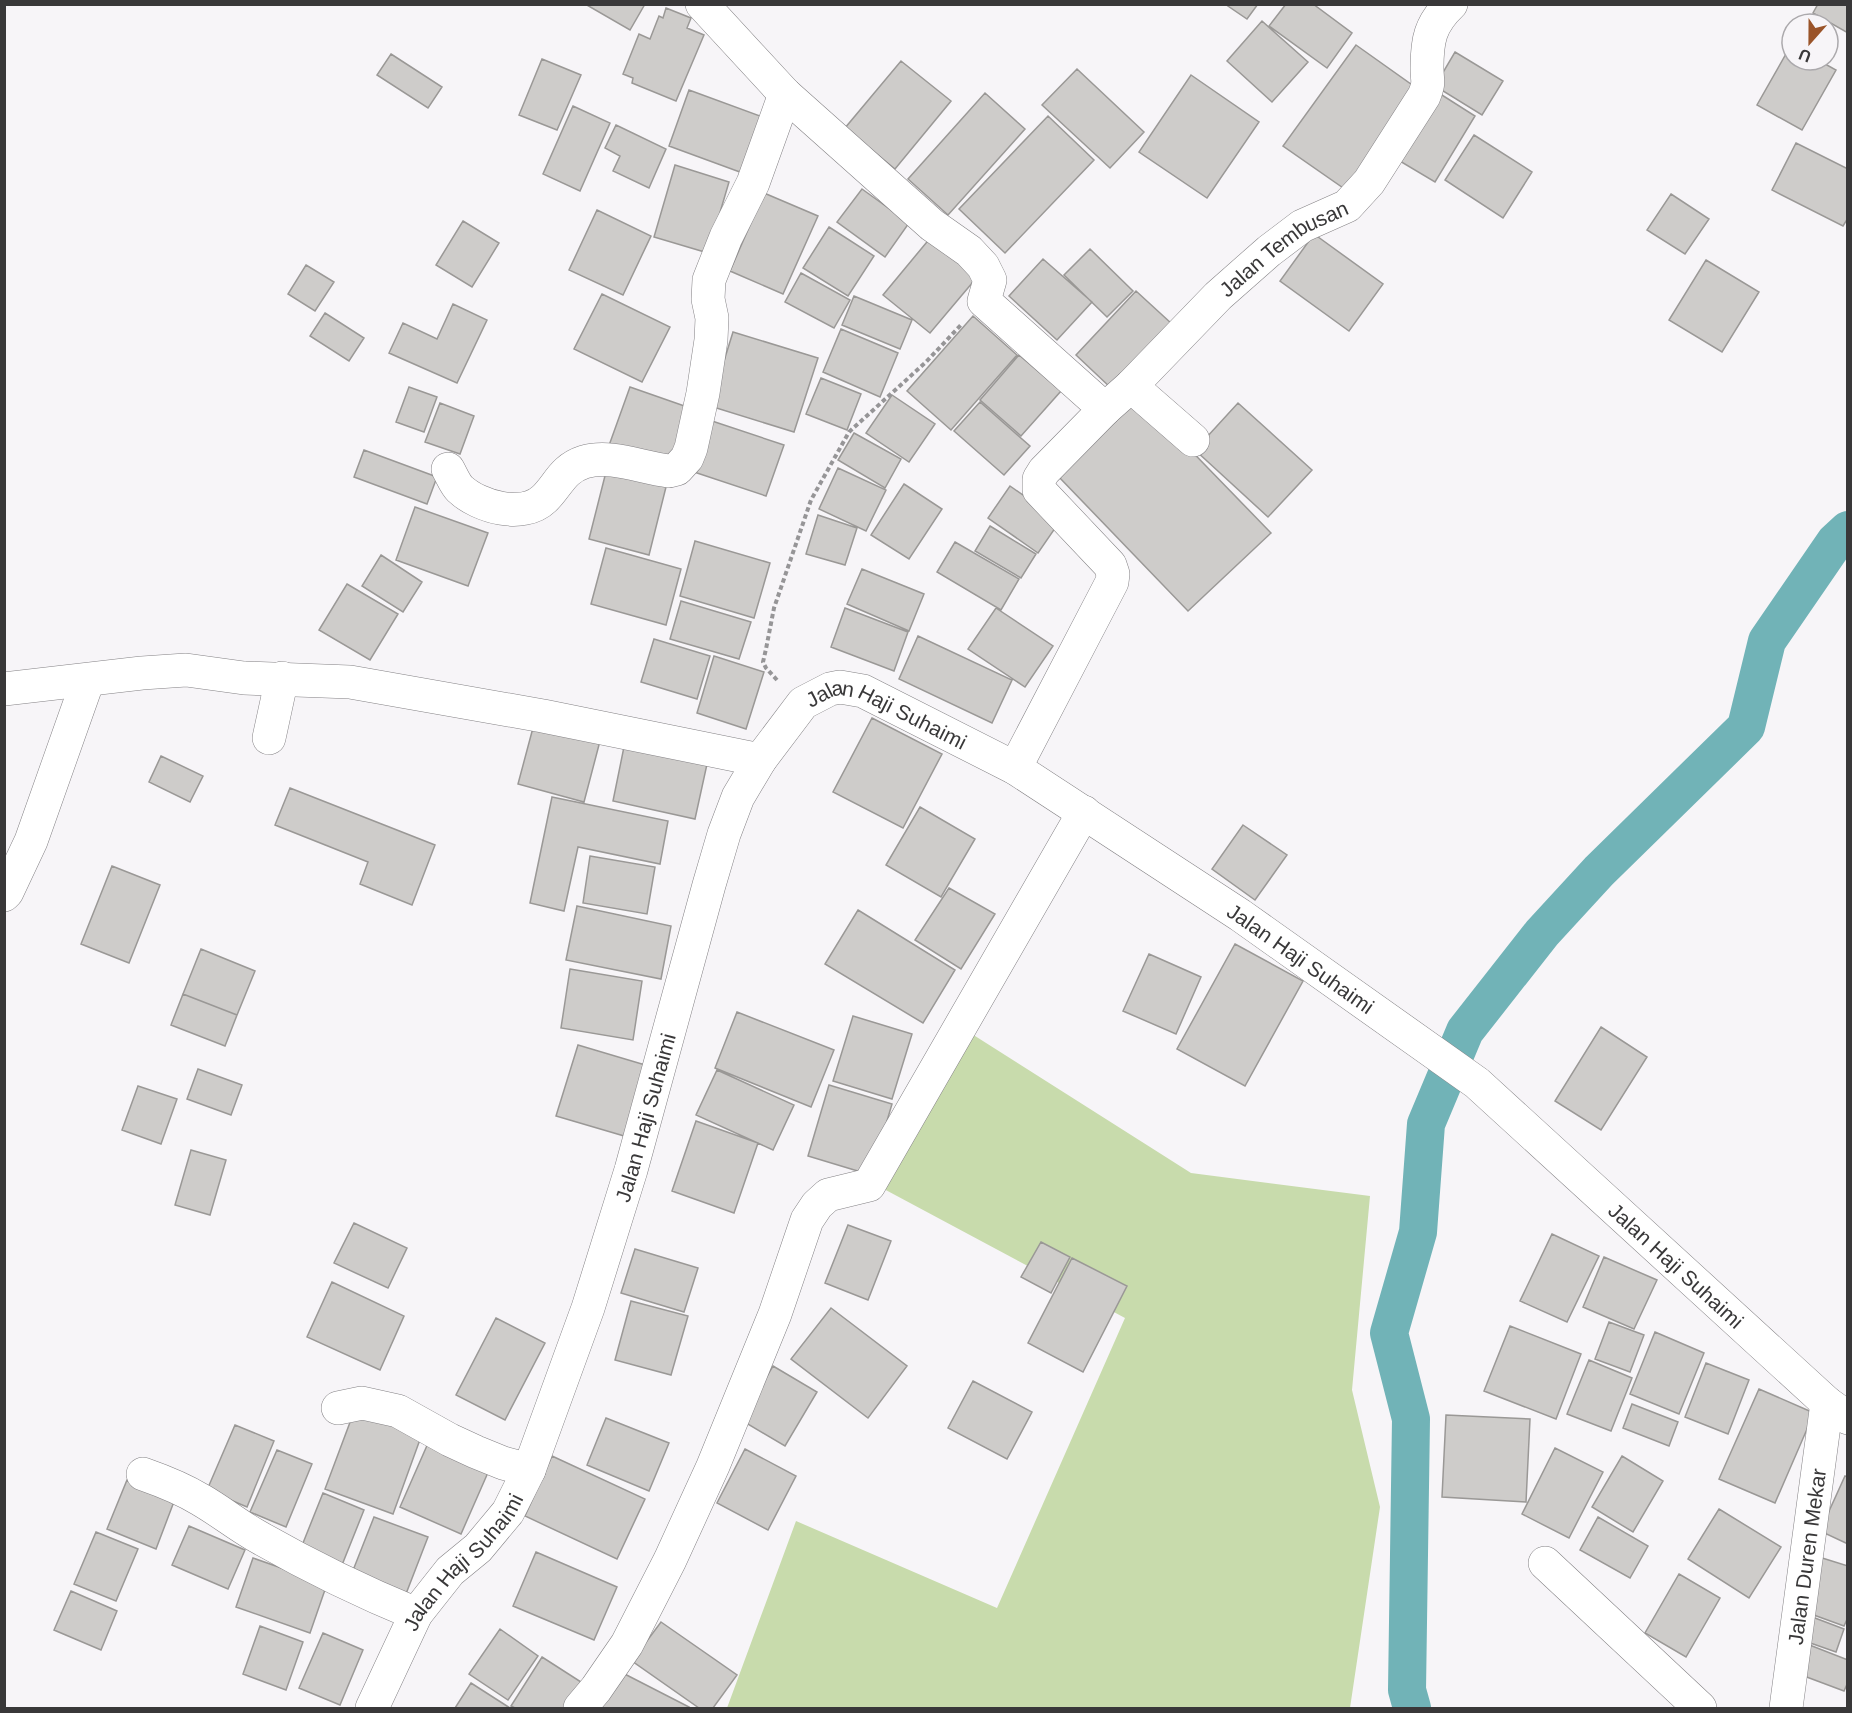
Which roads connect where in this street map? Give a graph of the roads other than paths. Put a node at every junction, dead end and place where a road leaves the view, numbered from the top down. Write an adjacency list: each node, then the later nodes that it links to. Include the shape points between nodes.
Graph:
1 (702, 4): 3 (street)
2 (1451, 4): 4 (street, Jalan Tembusan, via 1433,26 1428,40 1429,84 1424,96 1369,182 1347,206 1302,226 1269,251 1218,296)
3 (785, 94): 5 (street, via 932,225 969,251 990,280 984,301); 7 (street, via 753,183 709,280 712,318 708,365 691,448 682,464 669,471 607,459 584,462 567,471 533,507 517,510 468,495 458,487)
4 (1131, 387): 5 (street, Jalan Tembusan); 6 (street)
5 (1105, 409): 13 (street, Jalan Tembusan, via 1044,471 1039,490 1110,566 1112,582)
6 (1193, 440)
7 (448, 469)
8 (282, 678): 9 (street, via 244,678 186,670); 11 (street); 12 (street, via 351,682)
9 (88, 680): 10 (street); 15 (street, via 31,841)
10 (4, 689)
11 (269, 738)
12 (760, 760): 13 (street, Jalan Haji Suhaimi, via 803,703 840,687 863,691); 18 (street, Jalan Haji Suhaimi, via 738,797 724,834 628,1181 588,1308)
13 (1015, 768): 14 (street, Jalan Haji Suhaimi)
14 (1084, 812): 17 (street, Jalan Haji Suhaimi, via 1240,915 1477,1083); 23 (street, via 884,1163 869,1185 828,1195 807,1220 771,1324 670,1560 627,1644)
15 (4, 894)
16 (338, 1408): 18 (street, via 362,1403 398,1411 467,1448)
17 (1837, 1410): 25 (street, Jalan Duren Mekar)
18 (529, 1470): 21 (street, Jalan Haji Suhaimi, via 508,1512 478,1548 450,1571)
19 (143, 1474): 21 (street, via 202,1500 308,1565)
20 (1545, 1563): 24 (street)
21 (416, 1614): 22 (street, Jalan Haji Suhaimi)
22 (372, 1708)
23 (580, 1708)
24 (1700, 1708)
25 (1786, 1708)

